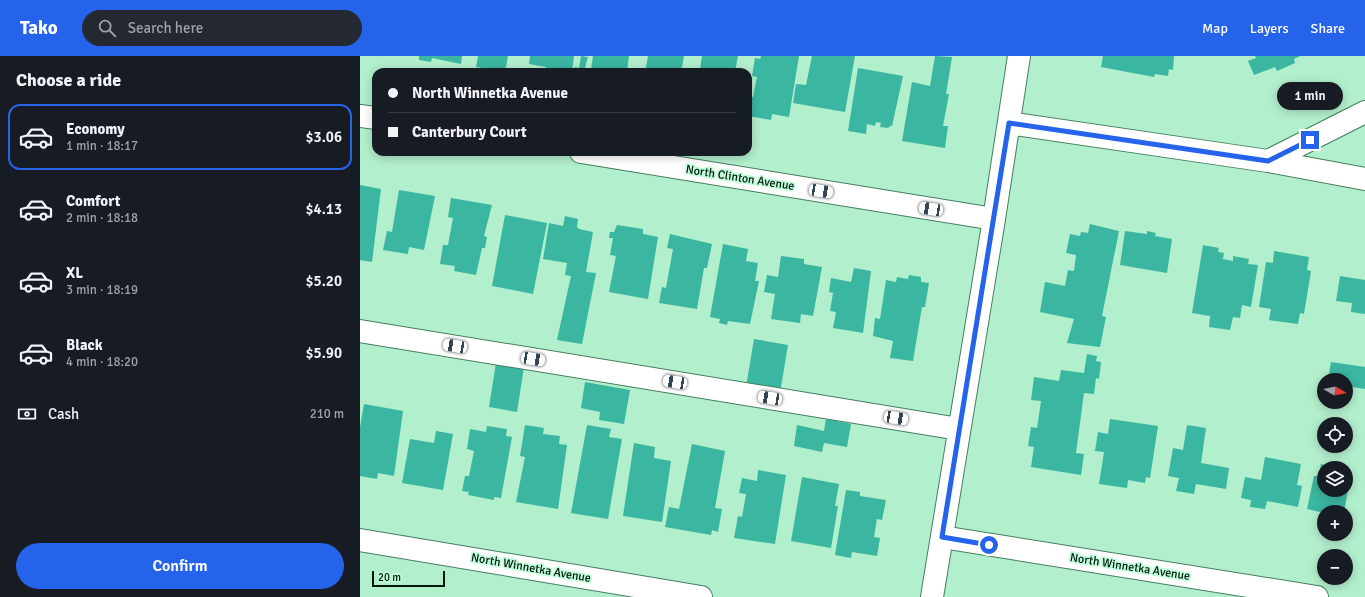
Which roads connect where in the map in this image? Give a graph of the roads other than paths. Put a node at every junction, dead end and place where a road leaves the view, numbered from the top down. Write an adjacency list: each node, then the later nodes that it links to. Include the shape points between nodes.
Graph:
1 (1019, 56): 5 (street)
2 (1365, 112): 7 (street)
3 (360, 116): 4 (street)
4 (372, 118)
5 (1009, 123): 7 (street); 9 (street)
6 (606, 156): 9 (street, North Clinton Avenue)
7 (1268, 161): 8 (street)
8 (1365, 178)
9 (994, 219): 11 (street)
10 (360, 331): 11 (street)
11 (959, 429): 12 (street)
12 (942, 537): 15 (street); 16 (street, North Winnetka Avenue)
13 (360, 540): 14 (street, North Winnetka Avenue)
14 (701, 597)
15 (932, 597)
16 (1317, 597)

